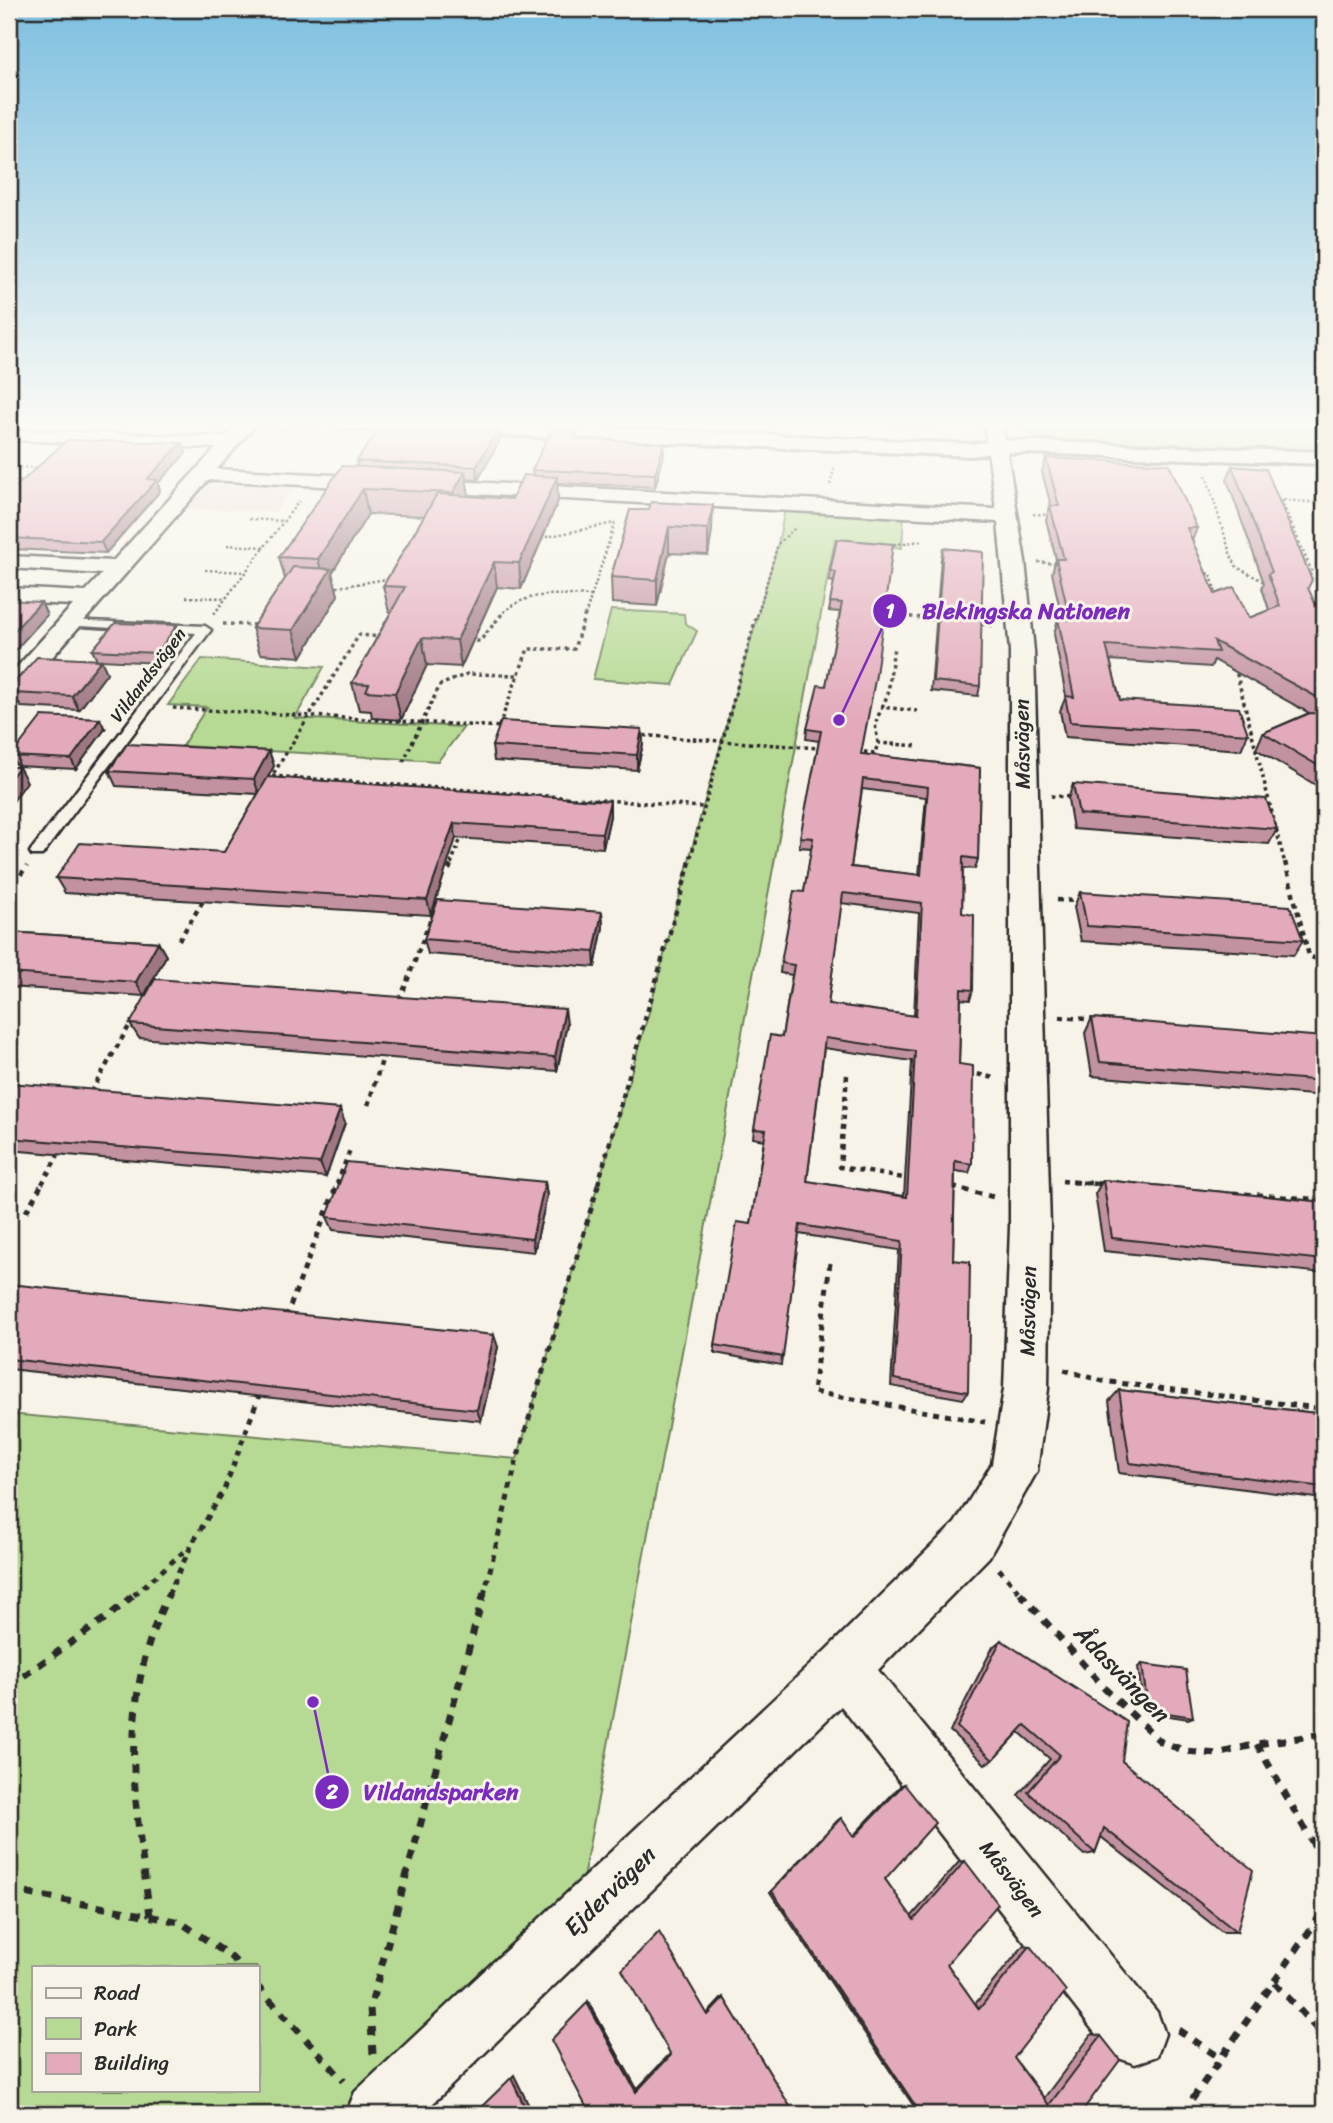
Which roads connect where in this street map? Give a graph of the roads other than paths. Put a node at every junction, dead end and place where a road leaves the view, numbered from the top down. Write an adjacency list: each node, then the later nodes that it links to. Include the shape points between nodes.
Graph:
1 (159, 521): 4 (street)
2 (1009, 521): 10 (street, Måsvägen, via 1020,628 1028,1014 1026,1389 1014,1471 972,1540)
3 (9, 562): 4 (street)
4 (118, 568): 6 (street)
5 (9, 595): 6 (street)
6 (90, 599): 7 (street)
7 (67, 623): 8 (street); 9 (lane, Vildandsvägen, via 207,627)
8 (9, 691)
9 (37, 852)
10 (844, 1668): 11 (street, Måsvägen); 12 (street, Ejdervägen)
11 (1135, 2034)
12 (366, 2087)

